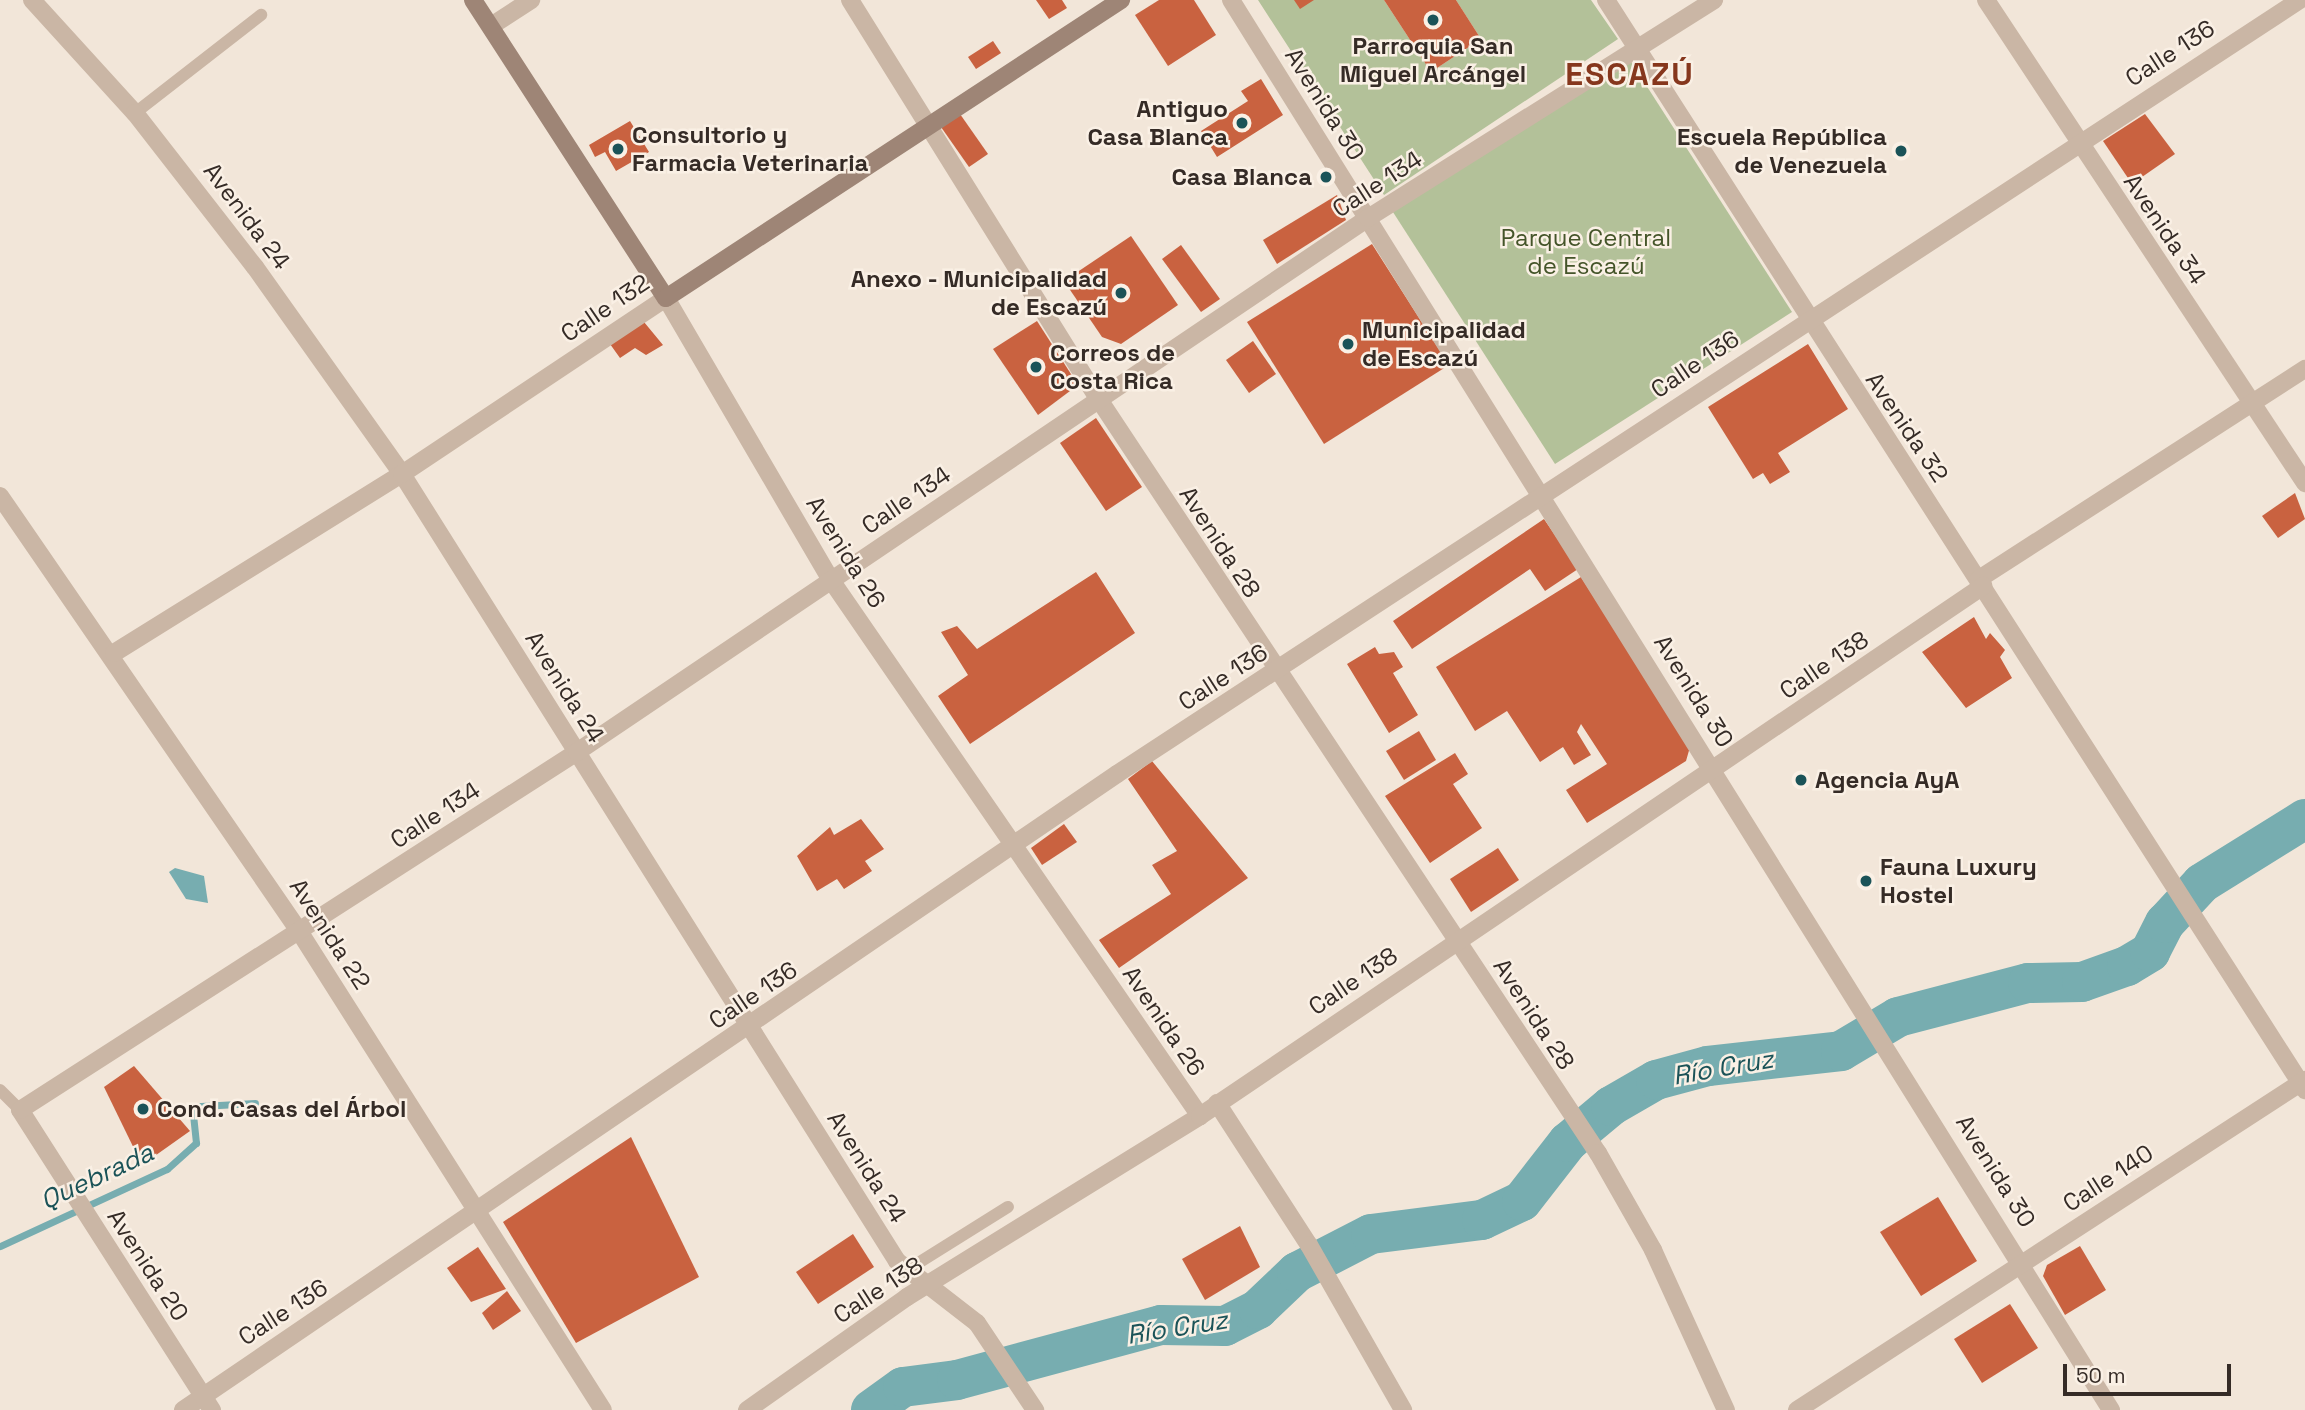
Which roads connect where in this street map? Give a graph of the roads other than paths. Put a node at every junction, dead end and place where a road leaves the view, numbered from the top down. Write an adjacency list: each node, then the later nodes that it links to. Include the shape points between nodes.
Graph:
1 (33, 0): 14 (street, Avenida 24)
2 (473, 0): 12 (main road, Avenida 26)
3 (531, 0): 12 (street)
4 (850, 0): 15 (street, Avenida 28)
5 (1121, 0): 15 (main road, Calle 132)
6 (1231, 0): 17 (street, Avenida 30)
7 (1606, 0): 13 (street, Avenida 32)
8 (1714, 0): 13 (street, Calle 134)
9 (1986, 0): 16 (street, Avenida 34)
10 (2300, 0): 16 (street, Calle 136)
11 (261, 15): 14 (lane)
12 (491, 26): 18 (main road, Avenida 26)
13 (1636, 47): 17 (street, Calle 134); 19 (street, Avenida 32)
14 (135, 113): 23 (street, Avenida 24, via 206,200)
15 (927, 123): 18 (main road, Calle 132); 21 (street, Avenida 28)
16 (2077, 142): 19 (street, Calle 136); 22 (street, Avenida 34)
17 (1368, 218): 21 (street, Calle 134); 25 (street, Avenida 30)
18 (666, 298): 23 (street, Calle 132); 27 (street, Avenida 26)
19 (1806, 318): 25 (street, Calle 136); 28 (street, Avenida 32)
20 (2305, 369): 22 (street, Calle 138)
21 (1098, 398): 27 (street, Calle 134); 30 (street, Avenida 28)
22 (2253, 402): 24 (street, Avenida 34); 28 (street, Calle 138)
23 (402, 474): 29 (street, Calle 132); 31 (street, Avenida 24)
24 (2305, 484)
25 (1544, 495): 30 (street, Calle 136); 32 (street, Avenida 30)
26 (0, 496): 29 (street, Avenida 22)
27 (831, 580): 31 (street, Calle 134); 33 (street, Avenida 26)
28 (1981, 583): 32 (street, Calle 138); 37 (street, Avenida 32)
29 (114, 653): 34 (street, Avenida 22)
30 (1276, 672): 33 (street, Calle 136); 35 (street, Avenida 28)
31 (578, 752): 34 (street, Calle 134); 36 (street, Avenida 24)
32 (1714, 769): 35 (street, Calle 138); 44 (street, Avenida 30)
33 (1015, 848): 36 (street, Calle 136); 41 (street, Avenida 26)
34 (299, 931): 40 (street, Calle 134); 43 (street, Avenida 22)
35 (1457, 940): 39 (street, Calle 138); 53 (street, Avenida 28, via 1598,1153 1653,1251)
36 (751, 1027): 43 (street, Calle 136); 45 (street, Avenida 24)
37 (2303, 1084): 44 (street, Calle 140)
38 (0, 1090): 40 (lane)
39 (1217, 1103): 41 (street, Calle 138); 52 (street, Avenida 26, via 1309,1245)
40 (20, 1110): 47 (street, Avenida 20)
41 (1200, 1116): 46 (street, Calle 138)
42 (1008, 1207): 45 (lane)
43 (482, 1211): 47 (street, Calle 136); 49 (street, Avenida 22)
44 (2023, 1262): 54 (street, Calle 140); 55 (street, Avenida 30)
45 (907, 1270): 46 (street, Avenida 24)
46 (930, 1284): 50 (street, Calle 138); 51 (street, Avenida 24, via 960,1304 1000,1353)
47 (207, 1402): 48 (street, Calle 136)
48 (183, 1410)
49 (603, 1410)
50 (747, 1410)
51 (1035, 1410)
52 (1403, 1410)
53 (1726, 1410)
54 (1797, 1410)
55 (2111, 1410)

